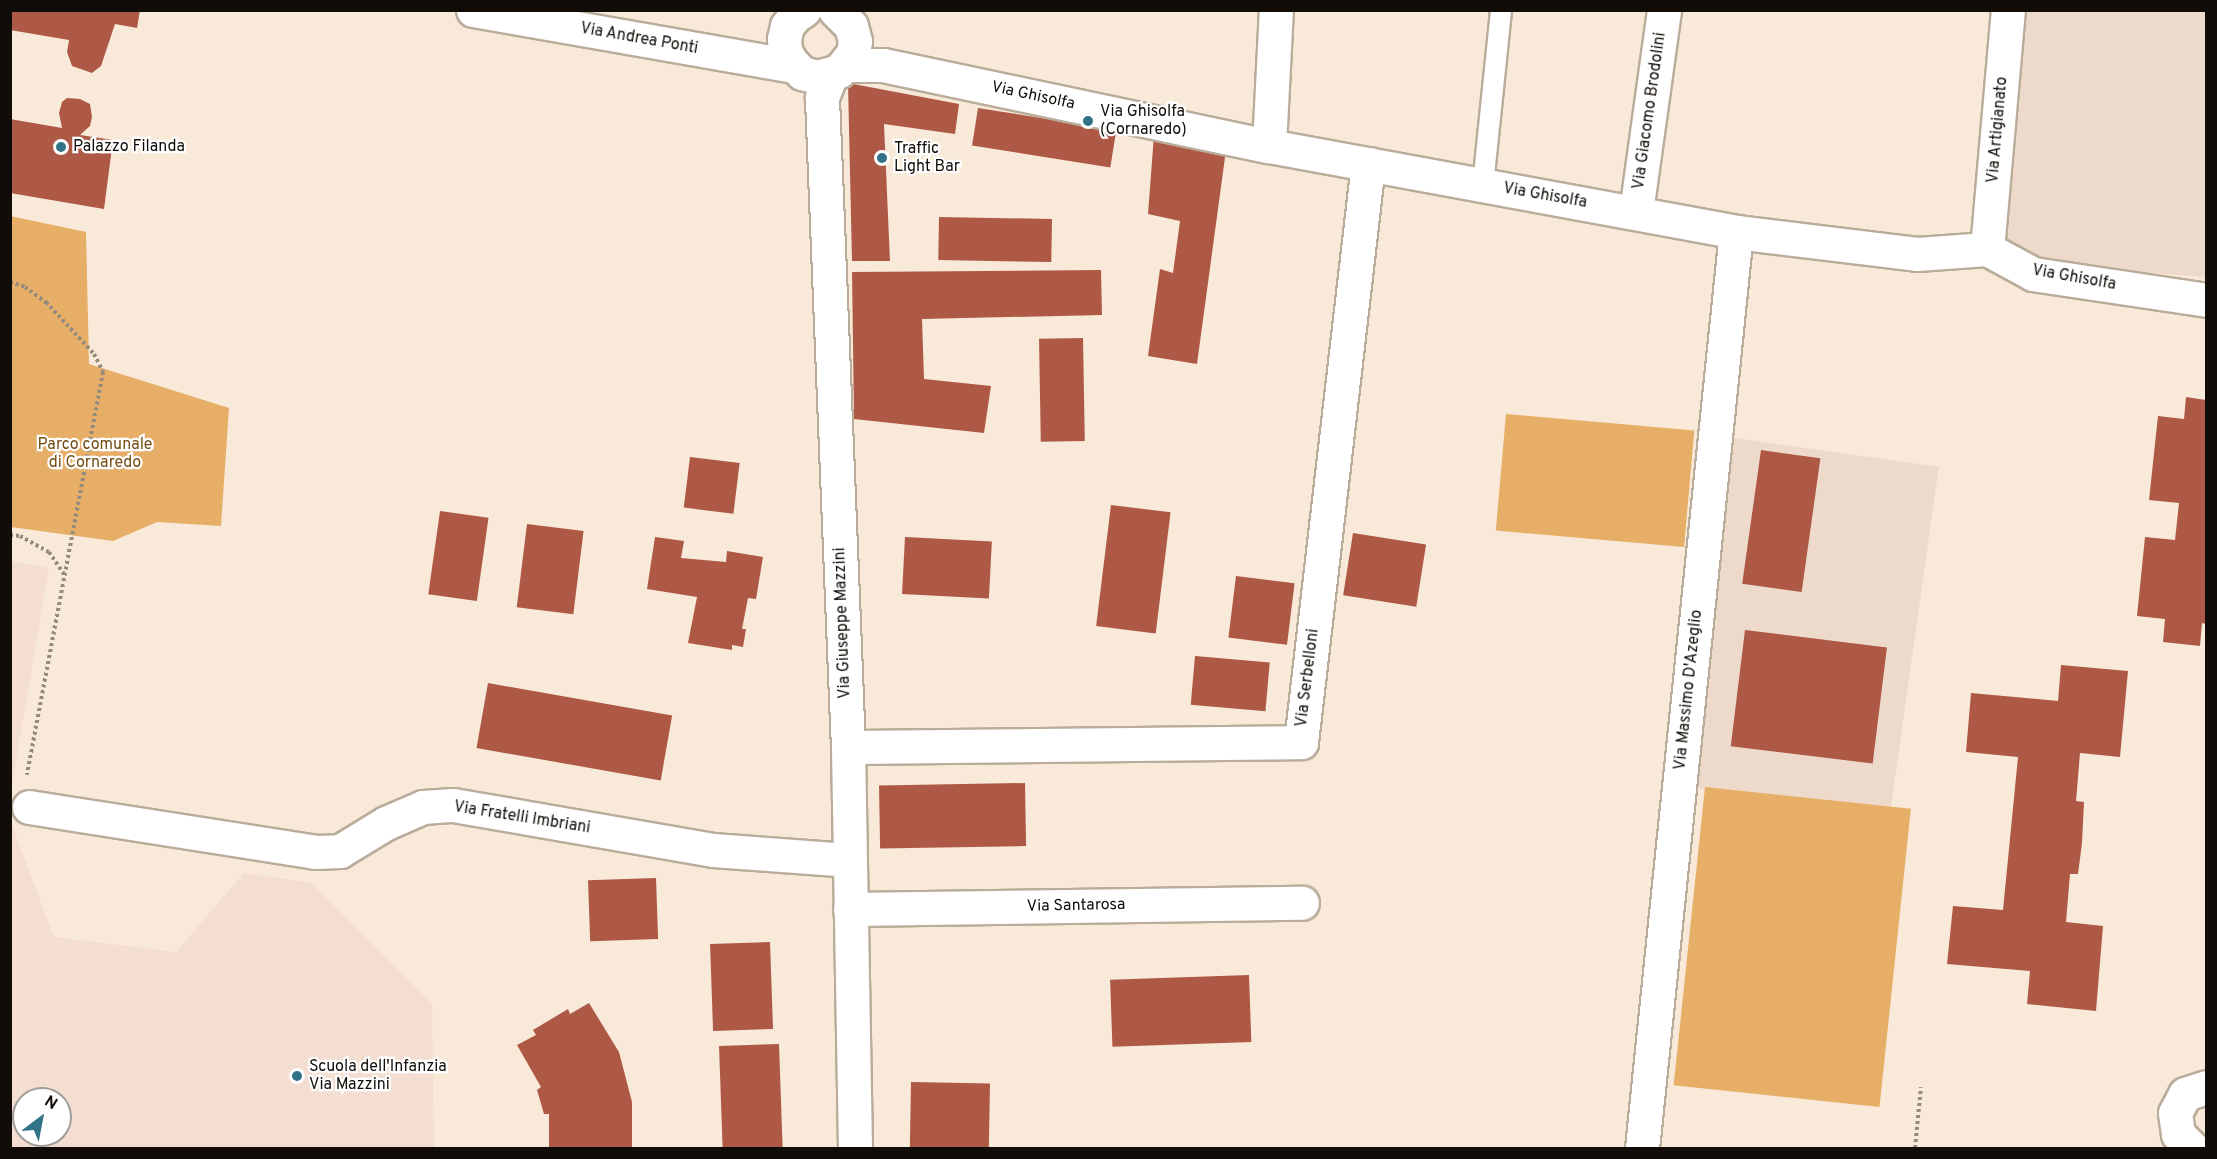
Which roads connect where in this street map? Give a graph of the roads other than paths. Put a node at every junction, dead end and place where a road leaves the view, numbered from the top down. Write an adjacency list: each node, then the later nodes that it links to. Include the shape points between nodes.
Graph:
1 (473, 10): 7 (street, Via Andrea Ponti, via 734,54)
2 (835, 10): 7 (street, Via Giuseppe Mazzini, via 851,26)
3 (1276, 10): 8 (street)
4 (1501, 10): 10 (lane)
5 (1664, 10): 11 (street, Via Giacomo Brodolini)
6 (2008, 10): 13 (street, Via Artigianato)
7 (814, 51): 8 (street, Via Ghisolfa); 15 (street, Via Giuseppe Mazzini)
8 (1269, 146): 9 (street, Via Ghisolfa)
9 (1368, 164): 10 (street, Via Ghisolfa); 15 (street, Via Serbelloni, via 1301,742)
10 (1483, 185): 11 (street, Via Ghisolfa)
11 (1636, 212): 12 (street, Via Ghisolfa)
12 (1736, 232): 13 (street, Via Ghisolfa, via 1917,254); 22 (street, Via Massimo D'Azeglio)
13 (1987, 249): 14 (street, Via Ghisolfa, via 2032,274)
14 (2206, 300)
15 (848, 747): 17 (street, Via Giuseppe Mazzini)
16 (29, 807): 17 (street, Via Fratelli Imbriani, via 315,852 340,850 423,807 453,805 712,850)
17 (848, 860): 19 (street, Via Giuseppe Mazzini)
18 (1302, 903): 19 (street, Via Santarosa)
19 (850, 909): 21 (street, Via Giuseppe Mazzini)
20 (2206, 1087): 23 (street, via 2185,1094 2175,1113 2178,1134)
21 (855, 1149)
22 (1642, 1149)
23 (2192, 1149)

